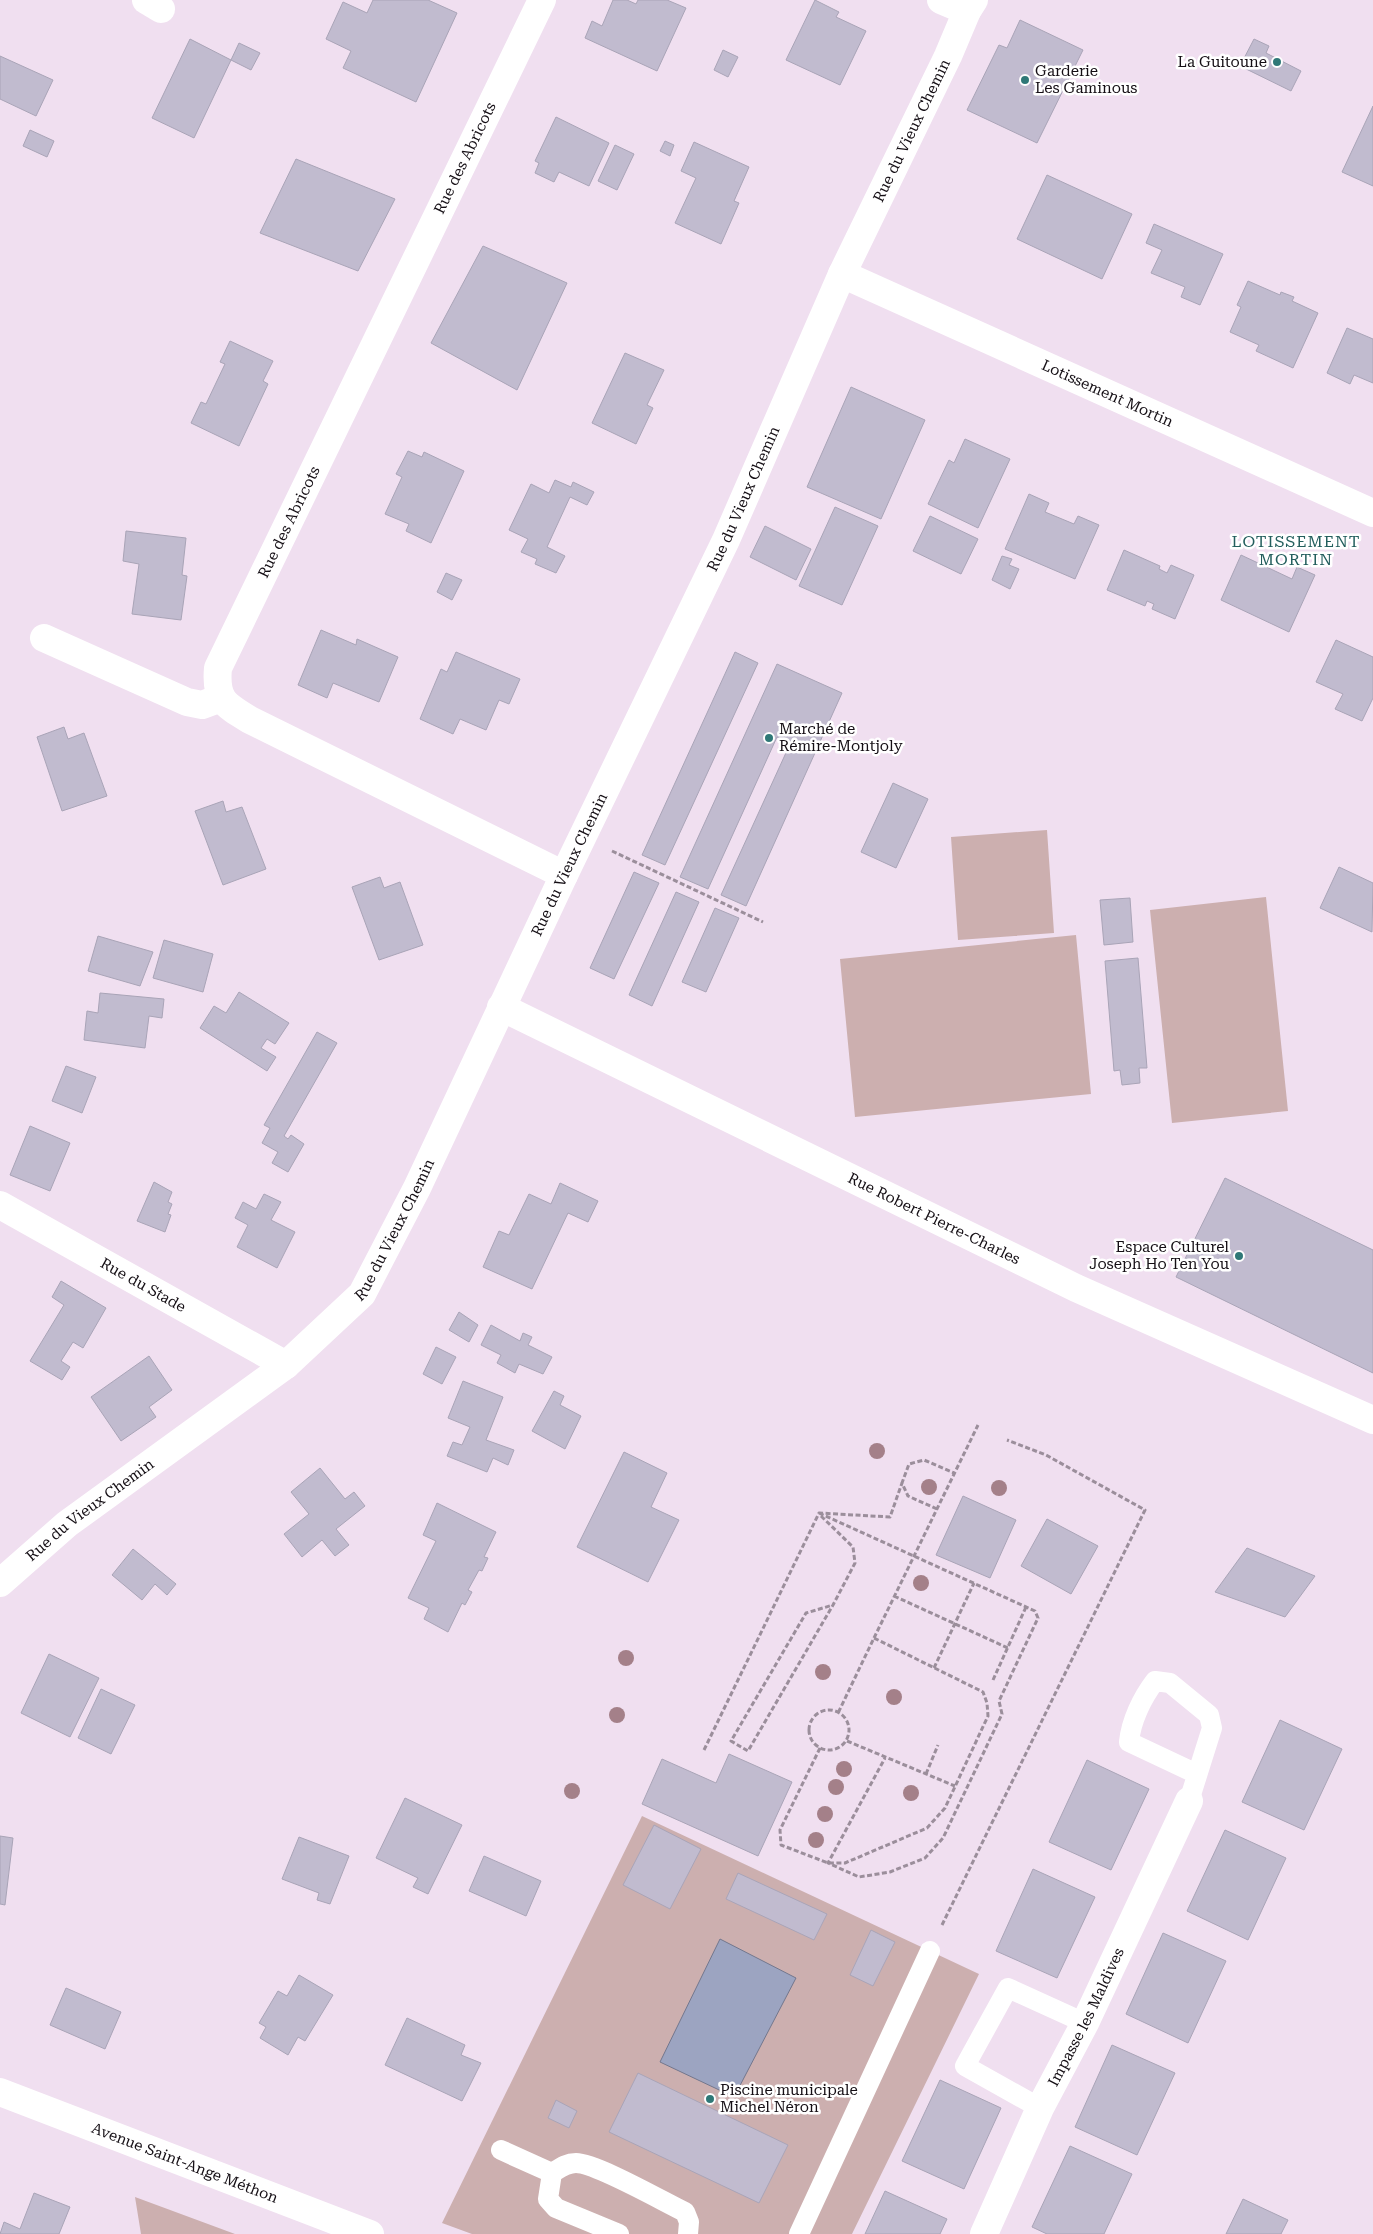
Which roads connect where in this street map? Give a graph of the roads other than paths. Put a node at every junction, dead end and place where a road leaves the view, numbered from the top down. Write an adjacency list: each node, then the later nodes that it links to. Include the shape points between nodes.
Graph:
1 (542, 0): 7 (street, Rue des Abricots, via 218,668 216,686)
2 (942, 0): 3 (street)
3 (970, 4): 4 (street, Rue du Vieux Chemin)
4 (842, 274): 5 (street, Lotissement Mortin); 8 (street, Rue du Vieux Chemin, via 726,540)
5 (1373, 513)
6 (44, 638): 7 (street, via 187,702 202,705)
7 (221, 698): 8 (street, via 250,720)
8 (564, 874): 9 (street, Rue du Vieux Chemin)
9 (501, 1007): 11 (street, Rue du Vieux Chemin, via 417,1188 362,1294); 12 (street, Rue Robert Pierre-Charles, via 1076,1288)
10 (0, 1205): 11 (street, Rue du Stade)
11 (286, 1365): 13 (street, Rue du Vieux Chemin, via 67,1524)
12 (1373, 1420)
13 (0, 1583)
14 (1197, 1774): 14 (lane, via 1212,1728 1209,1715 1170,1683 1155,1681 1130,1727 1129,1742); 15 (lane)
15 (1189, 1801): 17 (street, Impasse les Maldives)
16 (930, 1951): 25 (lane)
17 (1085, 2023): 19 (street, Impasse les Maldives); 19 (lane, via 1008,1988 965,2066)
18 (0, 2092): 22 (street, Avenue Saint-Ange Méthon)
19 (1040, 2108): 26 (street, Impasse les Maldives)
20 (501, 2150): 21 (lane)
21 (552, 2173): 23 (lane, via 548,2199 556,2208); 24 (lane, via 566,2164 579,2163 596,2168 685,2212 689,2222)
22 (357, 2232)
23 (619, 2234)
24 (688, 2234)
25 (799, 2234)
26 (984, 2234)

